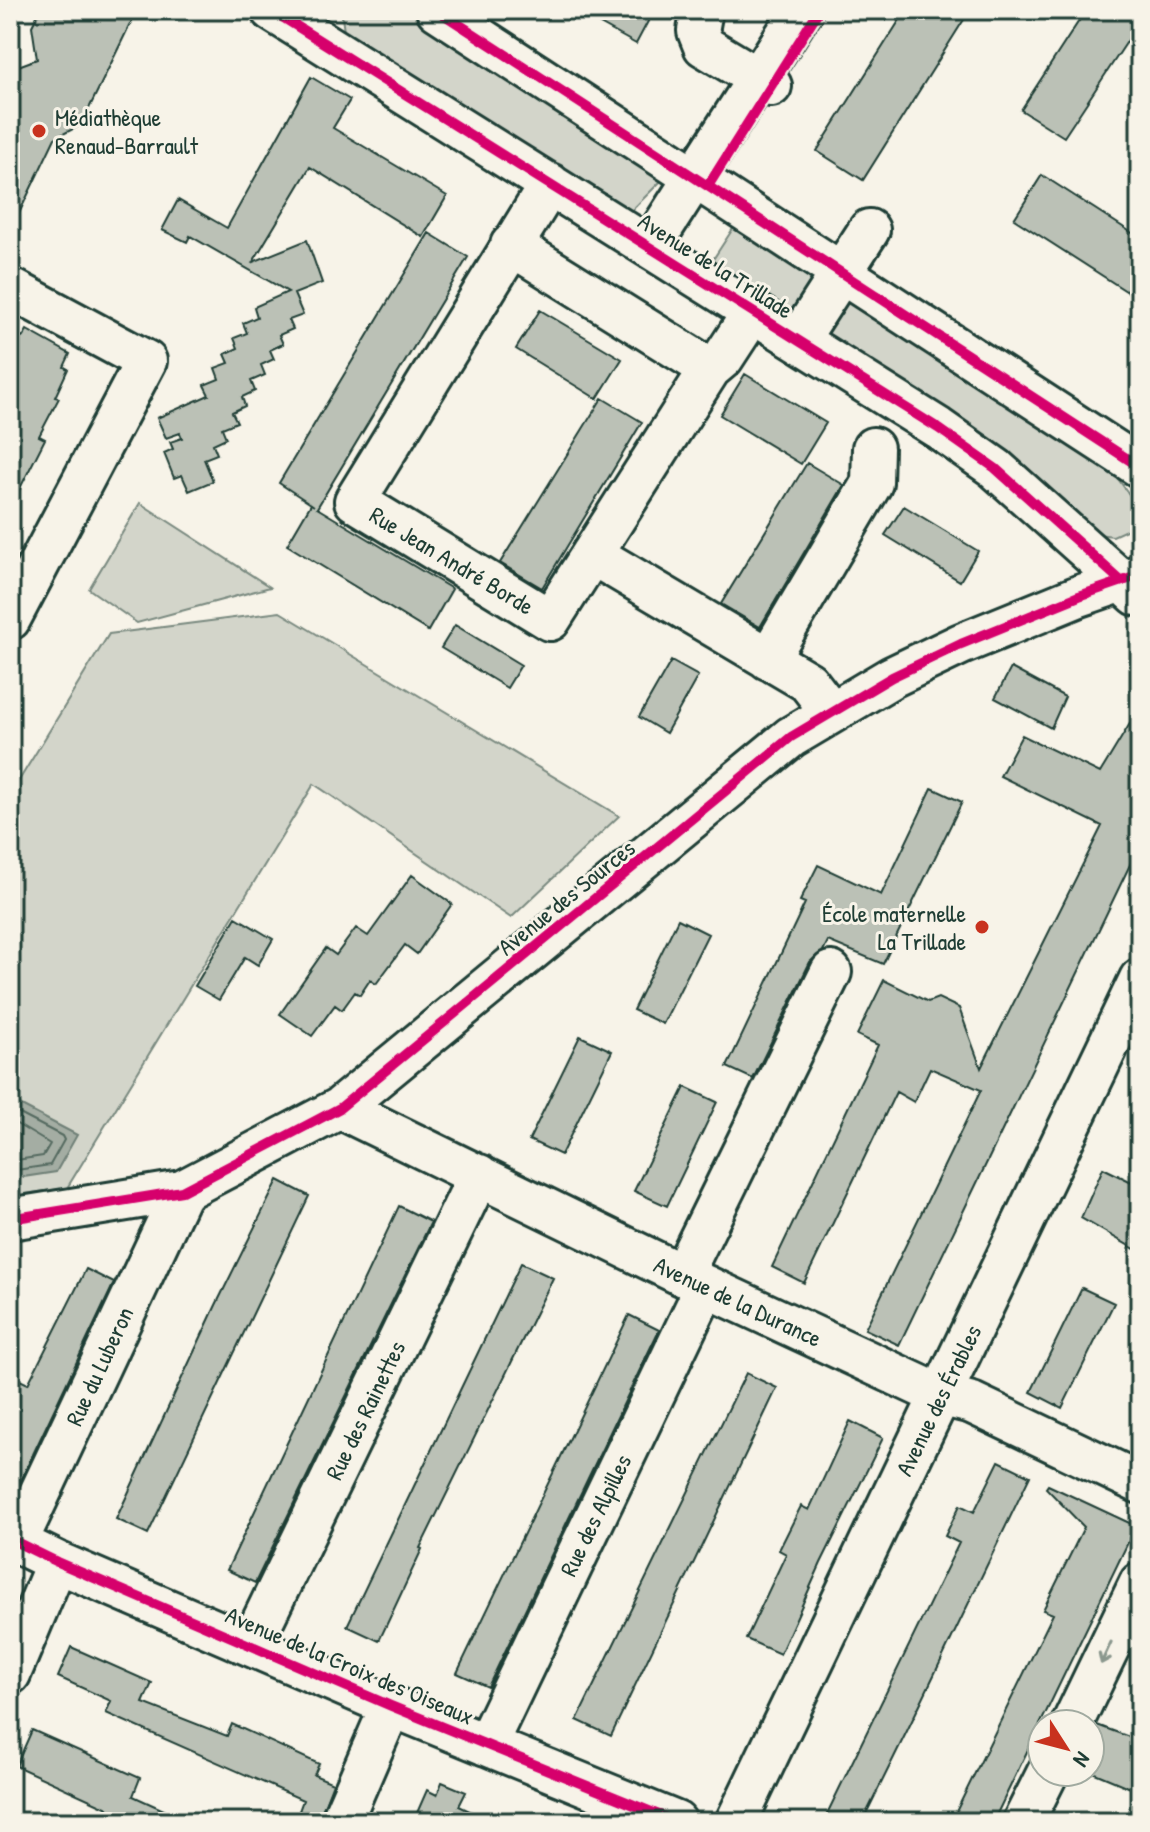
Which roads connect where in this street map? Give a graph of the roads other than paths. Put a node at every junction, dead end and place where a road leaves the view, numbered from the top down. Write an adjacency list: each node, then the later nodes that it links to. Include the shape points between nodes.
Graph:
1 (271, 10): 5 (street, Avenue de la Trillade)
2 (437, 10): 7 (street)
3 (702, 10): 6 (street, via 698,31 704,46)
4 (802, 10): 6 (street)
5 (315, 21): 8 (street, Avenue de la Trillade)
6 (765, 83): 7 (street)
7 (696, 178): 11 (street); 12 (street)
8 (550, 184): 10 (street, Rue Jean André Borde); 11 (street, Avenue de la Trillade)
9 (869, 230): 12 (street)
10 (511, 245): 16 (street); 19 (street, Rue Jean André Borde, via 355,501 550,620)
11 (650, 247): 14 (street, Avenue de la Trillade)
12 (841, 272): 15 (street); 18 (street)
13 (10, 288): 21 (street, via 146,361)
14 (753, 312): 15 (street, Avenue de la Trillade); 16 (street, Rue Jean André Borde)
15 (798, 340): 20 (street, Avenue de la Trillade, via 995,468)
16 (710, 369): 19 (street, Rue Jean André Borde)
17 (873, 448): 22 (street, via 872,483)
18 (1140, 467)
19 (592, 554): 22 (street)
20 (1134, 584): 23 (street, Avenue des Sources, via 961,644)
21 (10, 619)
22 (768, 659): 23 (street, via 808,682)
23 (831, 712): 26 (street, Avenue des Sources, via 791,737)
24 (831, 972): 30 (street, Rue des Alpilles)
25 (1140, 979): 31 (street, Avenue des Érables)
26 (340, 1108): 27 (street, Avenue de la Durance); 28 (street, Avenue des Sources)
27 (479, 1175): 30 (street, Avenue de la Durance); 36 (street, Rue des Rainettes)
28 (182, 1191): 29 (street, Avenue des Sources); 33 (street, Rue du Luberon)
29 (10, 1219)
30 (694, 1280): 31 (street, Avenue de la Durance); 40 (street, Rue des Alpilles)
31 (940, 1395): 32 (street, Avenue de la Durance, via 972,1403); 44 (street, Avenue des Érables)
32 (1140, 1483)
33 (13, 1540): 34 (street, Avenue de la Croix des Oiseaux)
34 (57, 1562): 36 (street, Avenue de la Croix des Oiseaux); 37 (street)
35 (1140, 1583): 39 (street, one-way to 39)
36 (251, 1645): 38 (street, Avenue de la Croix des Oiseaux)
37 (10, 1674)
38 (391, 1706): 40 (street, Avenue de la Croix des Oiseaux); 43 (street)
39 (1080, 1708)
40 (486, 1745): 42 (street, Avenue de la Croix des Oiseaux)
41 (1040, 1788): 45 (street)
42 (668, 1821)
43 (341, 1822)
44 (736, 1822)
45 (1023, 1822)

